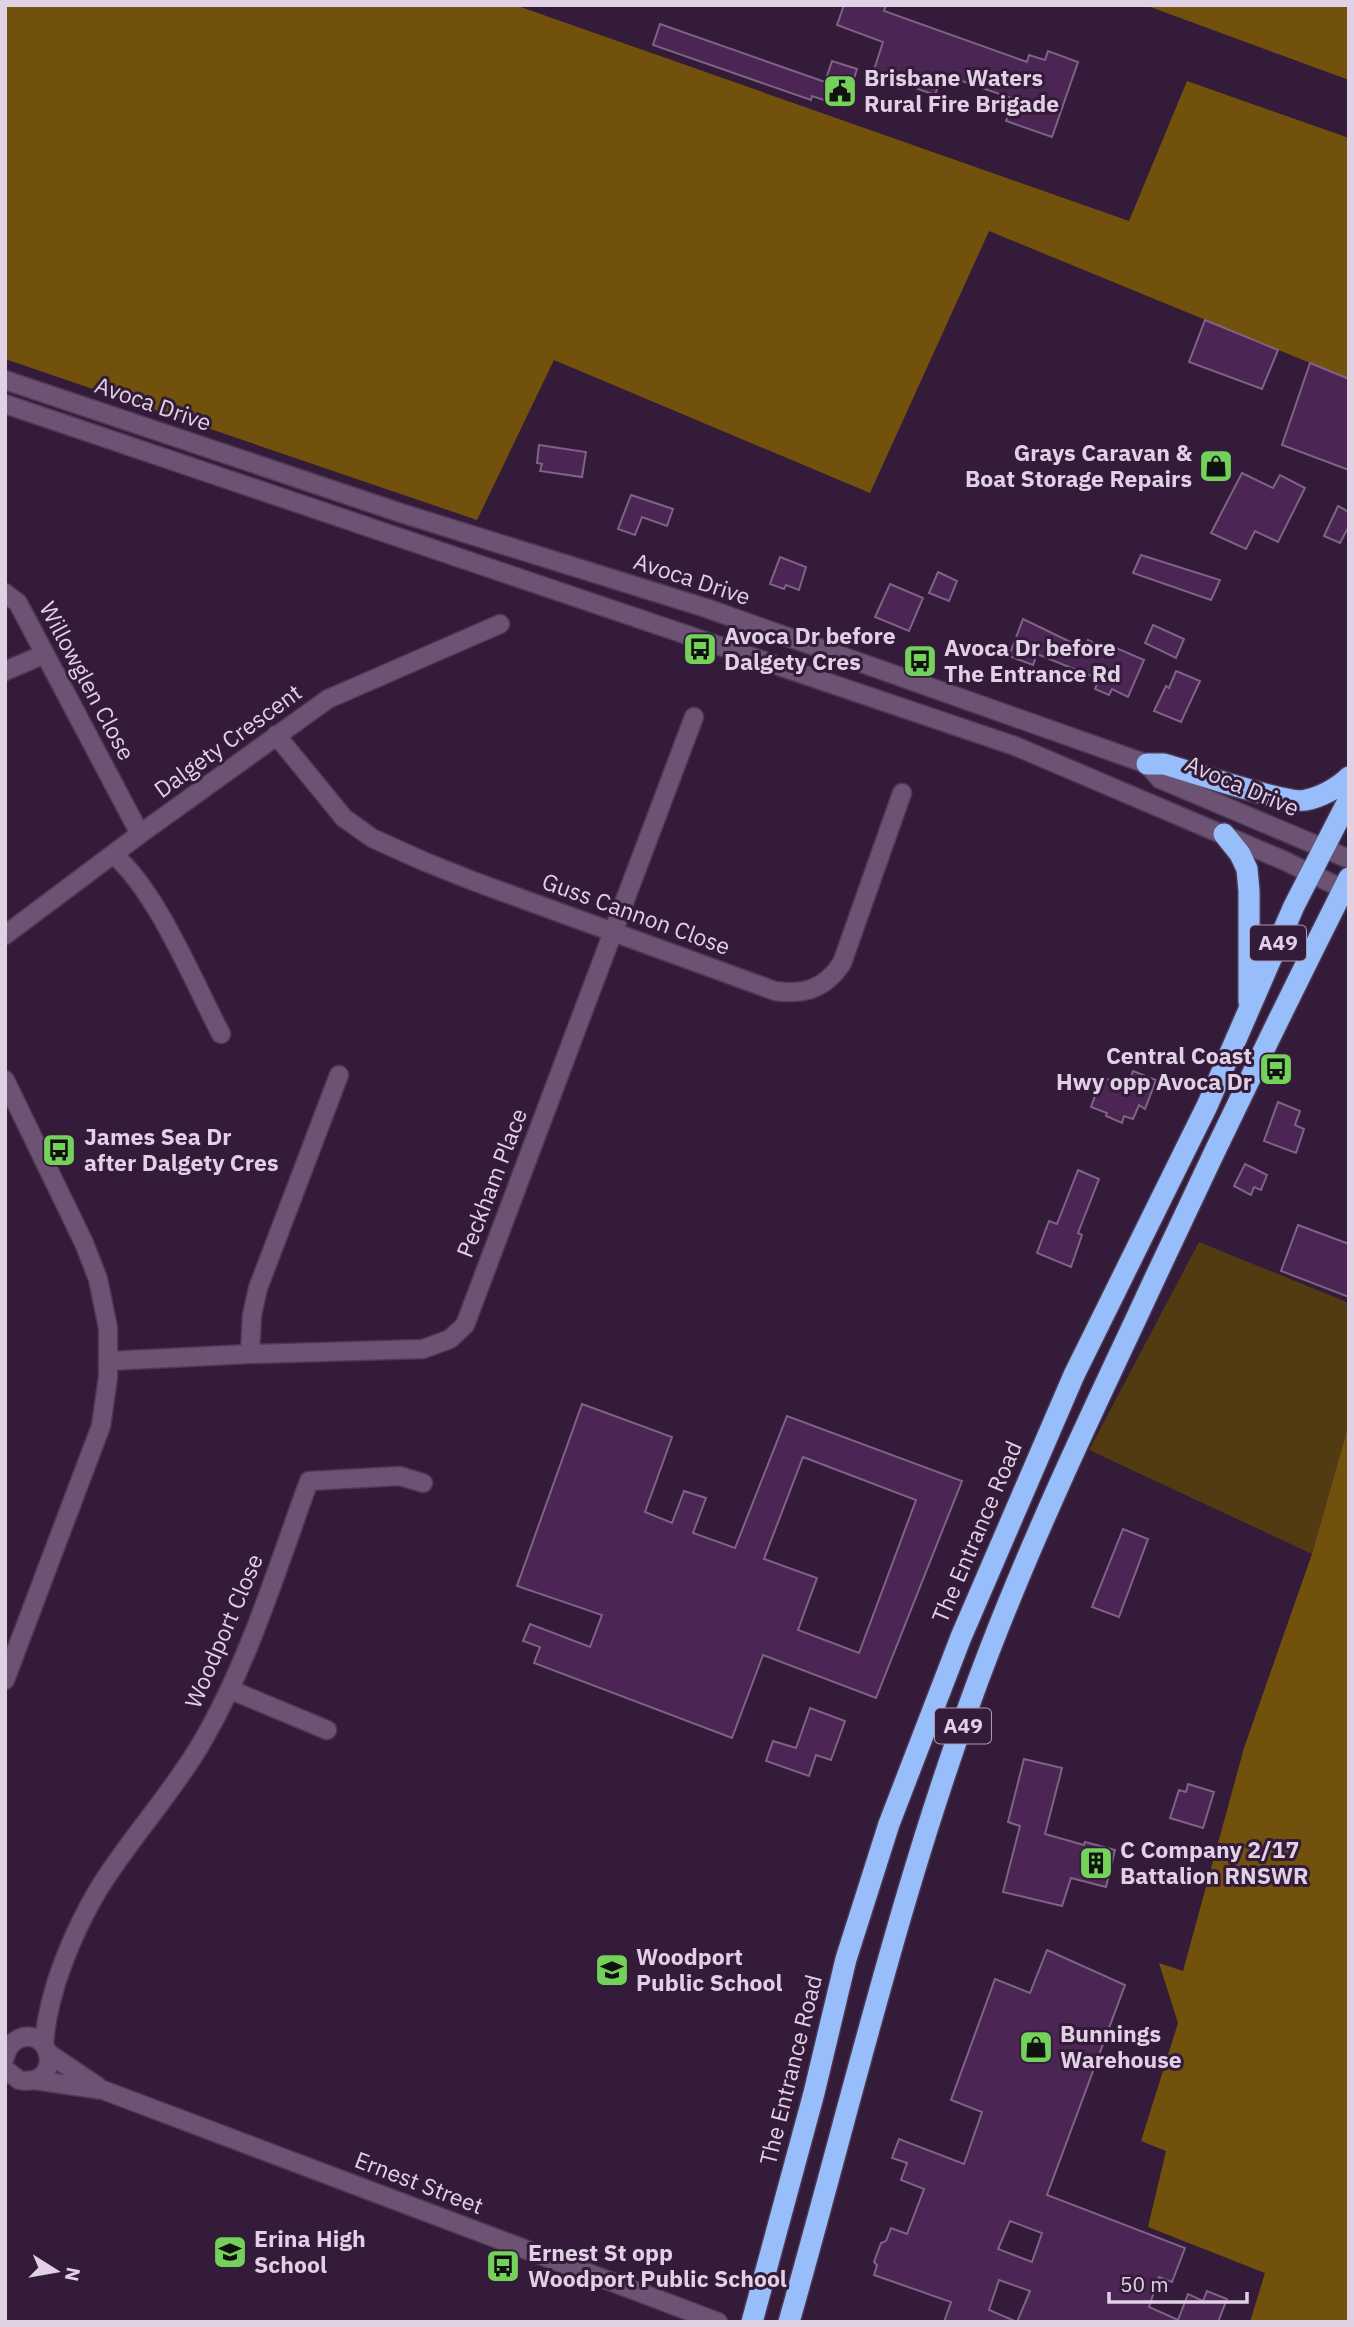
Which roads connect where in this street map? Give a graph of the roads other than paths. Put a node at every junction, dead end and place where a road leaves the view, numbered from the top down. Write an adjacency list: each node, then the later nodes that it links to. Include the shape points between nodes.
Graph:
1 (5, 380): 9 (street, Avoca Drive, via 404,514 706,608)
2 (5, 404): 14 (street, Avoca Drive, via 1015,746)
3 (5, 593): 5 (street, Willowglen Close, via 18,603)
4 (500, 624): 8 (street, Dalgety Crescent, via 328,699)
5 (45, 654): 6 (street); 13 (street, Willowglen Close)
6 (5, 671)
7 (694, 717): 20 (street, Peckham Place)
8 (276, 735): 13 (street, Dalgety Crescent); 20 (street, Guss Cannon Close, via 344,818 372,838 423,862)
9 (1147, 764): 10 (highway, via 1164,764 1304,801); 15 (street, Avoca Drive, via 1160,779)
10 (1349, 777)
11 (902, 793): 20 (street, Guss Cannon Close, via 842,963 834,976 814,989 795,994 775,991)
12 (1349, 799): 15 (highway, The Entrance Road / A49)
13 (140, 834): 16 (street, Dalgety Crescent)
14 (1224, 834): 18 (street, Avoca Drive); 22 (highway, via 1247,869)
15 (1324, 848): 17 (street, Avoca Drive); 18 (highway, The Entrance Road / A49)
16 (114, 855): 21 (street, Dalgety Crescent); 23 (street, via 130,869 158,912)
17 (1349, 859)
18 (1311, 873): 19 (street, Avoca Drive); 22 (highway, The Entrance Road / A49)
19 (1346, 884): 40 (highway, A49, via 1120,1352 989,1650 904,1903)
20 (613, 931): 26 (street, Peckham Place, via 465,1325 450,1339 423,1349)
21 (5, 935)
22 (1249, 1014): 39 (highway, The Entrance Road / A49, via 1074,1374 961,1637 889,1824 846,1959)
23 (221, 1034)
24 (339, 1075): 26 (street, via 258,1288)
25 (5, 1080): 27 (street, via 98,1279 108,1328)
26 (250, 1354): 27 (street, Peckham Place)
27 (108, 1361): 29 (street, via 101,1426)
28 (423, 1483): 30 (street, Woodport Close, via 400,1476 309,1481)
29 (5, 1680)
30 (231, 1690): 31 (street); 32 (street, Woodport Close, via 201,1744 98,1891)
31 (327, 1730)
32 (51, 1999): 33 (street, Woodport Close, via 36,2023); 34 (street, Woodport Close)
33 (14, 2040): 34 (street, via 36,2039); 35 (street)
34 (46, 2049): 36 (street, via 46,2071); 37 (street, Ernest Street)
35 (6, 2064): 36 (street, via 19,2080)
36 (34, 2080): 37 (street, Ernest Street)
37 (103, 2090): 38 (street, Ernest Street)
38 (718, 2322)
39 (752, 2322)
40 (789, 2322)

